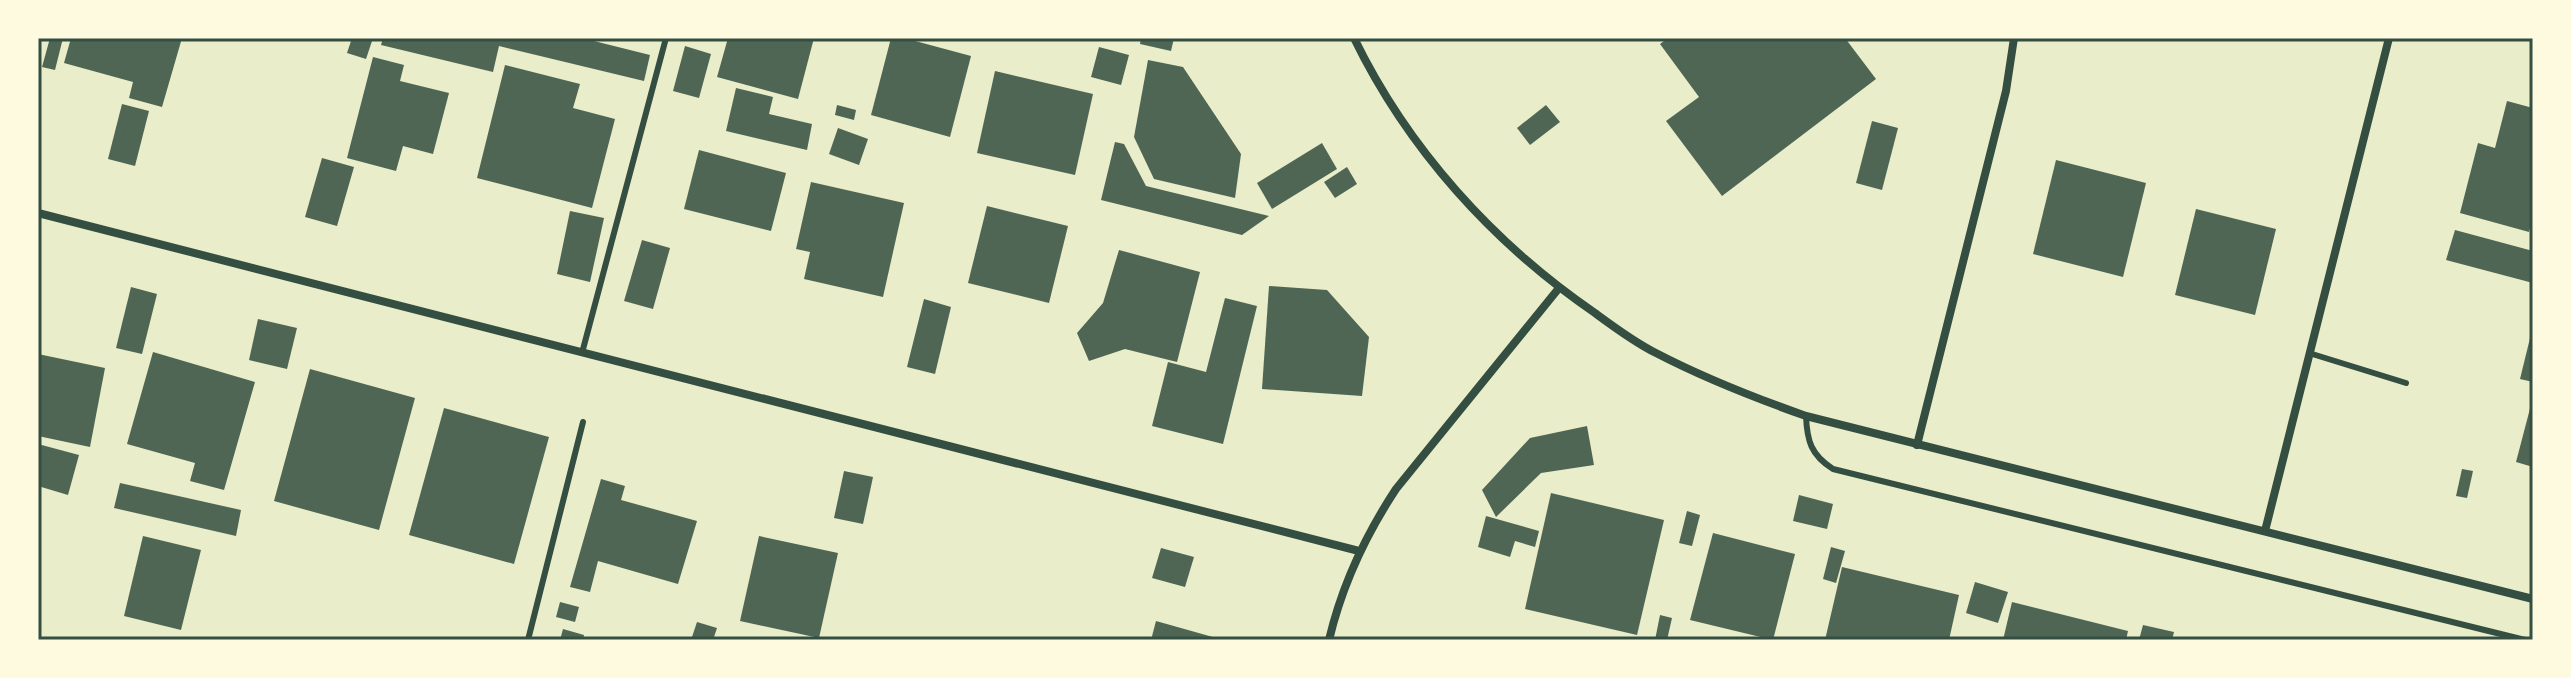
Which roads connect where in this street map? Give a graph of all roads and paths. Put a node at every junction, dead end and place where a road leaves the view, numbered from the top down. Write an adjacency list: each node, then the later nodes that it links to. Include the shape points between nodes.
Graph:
1 (666, 38): 7 (lane)
2 (1354, 38): 6 (street, via 1409,134 1454,190)
3 (2014, 38): 12 (street, via 2006,91)
4 (2389, 38): 8 (street)
5 (38, 213): 7 (street)
6 (1559, 288): 10 (street, via 1653,352 1740,393); 14 (street, via 1396,489)
7 (582, 353): 14 (street)
8 (2309, 353): 9 (lane); 13 (street)
9 (2406, 383)
10 (1806, 416): 12 (street); 18 (lane, via 1812,450 1833,469)
11 (583, 422): 16 (lane)
12 (1917, 445): 13 (street)
13 (2265, 531): 15 (street)
14 (1359, 551): 17 (street)
15 (2533, 599)
16 (528, 640)
17 (1329, 640)
18 (2525, 640)

